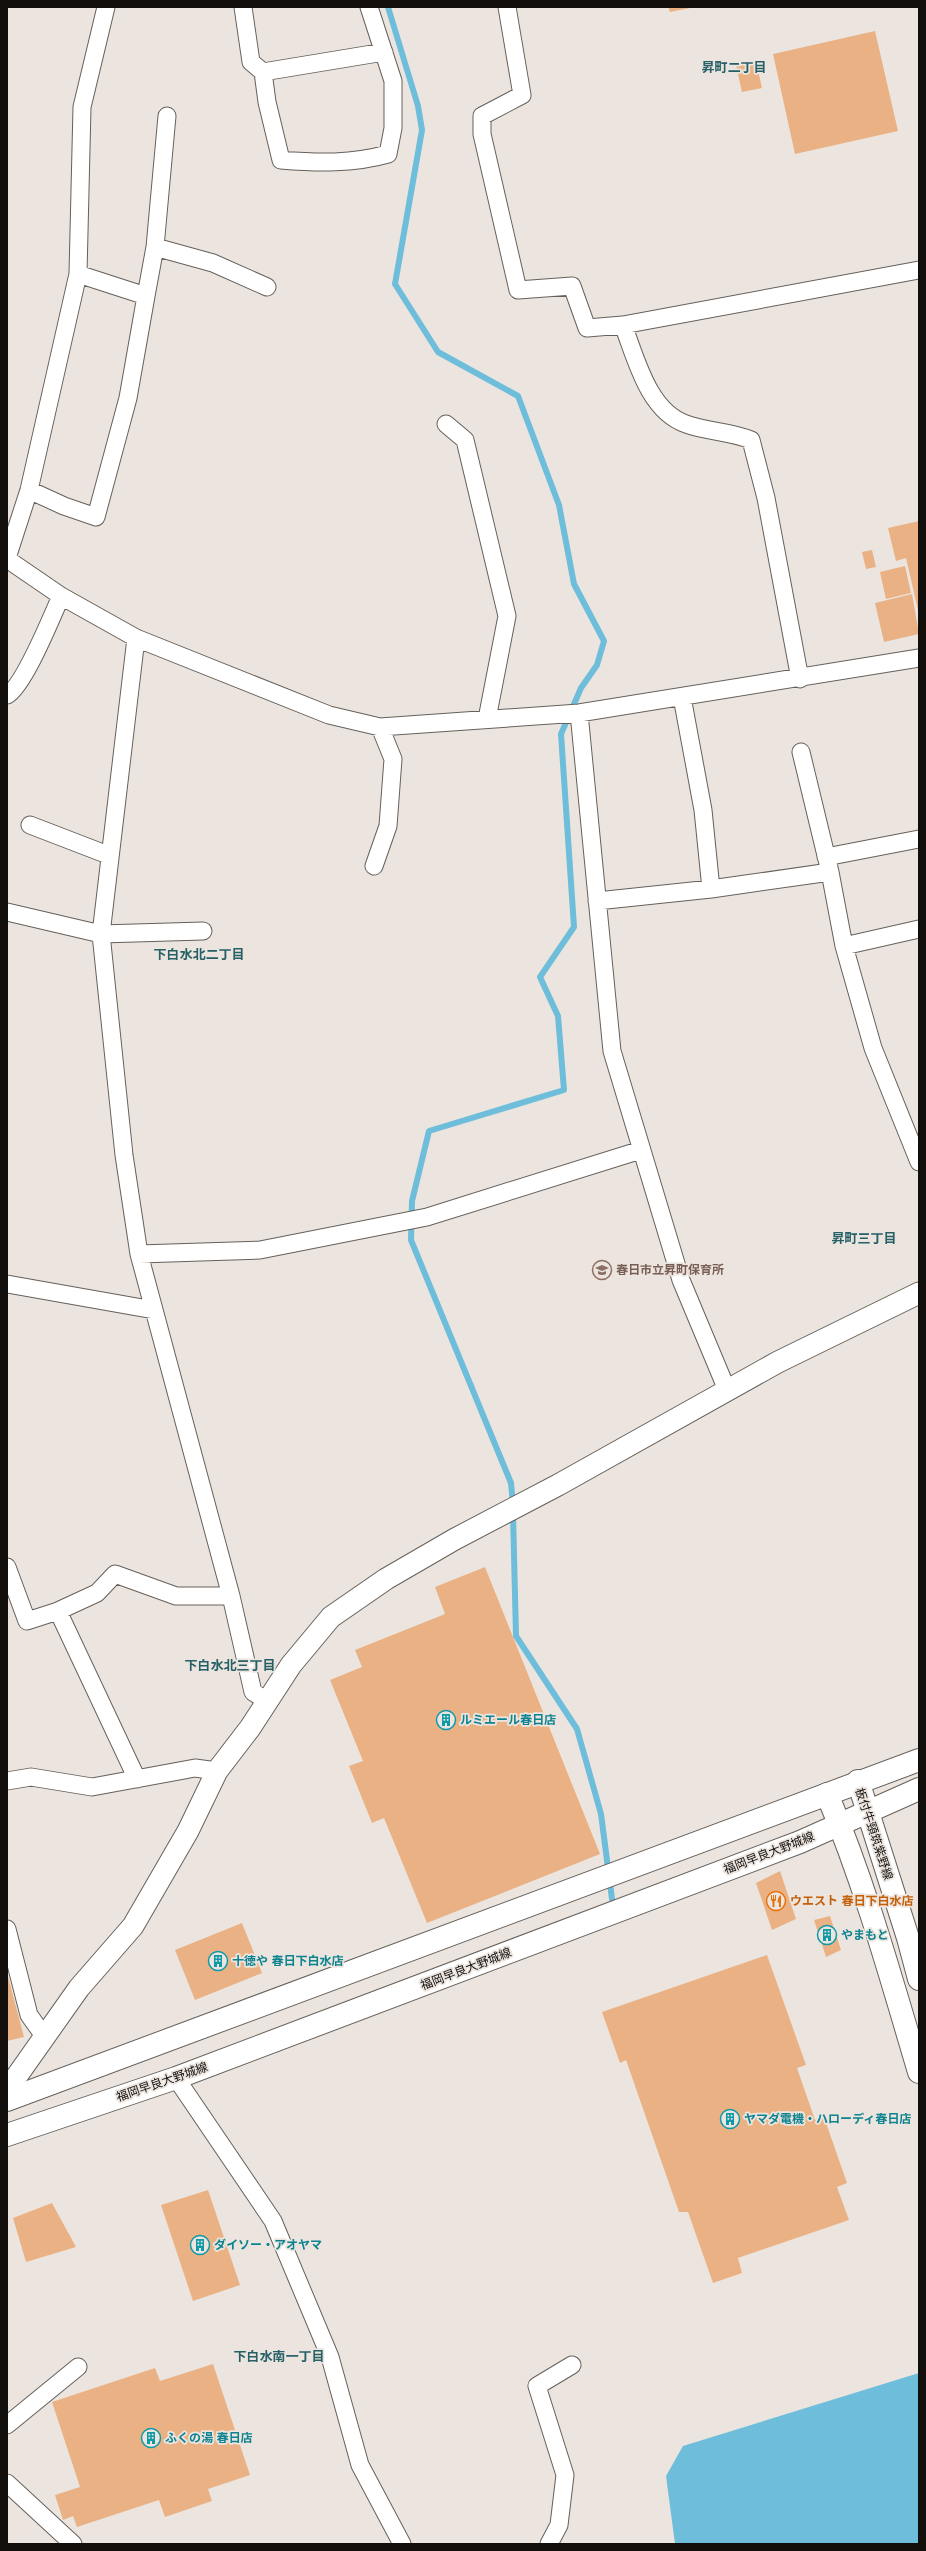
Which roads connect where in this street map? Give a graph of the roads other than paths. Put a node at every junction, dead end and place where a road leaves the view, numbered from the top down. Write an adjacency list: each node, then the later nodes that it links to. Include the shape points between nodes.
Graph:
1 (106, 7): 10 (street, via 82,107)
2 (243, 7): 6 (street, via 251,62)
3 (369, 7): 5 (street)
4 (507, 7): 13 (street, via 522,95 482,116 482,134 518,290 572,286 587,328)
5 (384, 52): 6 (street); 6 (street, via 393,81 393,128 388,154 361,161 316,163 281,160 267,102)
6 (263, 72)
7 (167, 116): 8 (street)
8 (155, 246): 11 (street, via 213,263); 12 (street)
9 (919, 270): 13 (street)
10 (78, 274): 12 (street); 15 (street)
11 (267, 287)
12 (146, 296): 15 (street, via 128,398 96,516 64,506)
13 (623, 324): 20 (street, via 649,389 663,409 686,424 733,433 751,440 766,498)
14 (446, 424): 24 (street, via 464,440 507,616)
15 (29, 490): 16 (street)
16 (7, 559): 17 (street)
17 (61, 596): 18 (street); 21 (street, via 32,658 13,692)
18 (136, 638): 25 (street, via 329,715); 29 (street)
19 (919, 658): 20 (street)
20 (800, 679): 22 (street)
21 (7, 695)
22 (682, 697): 23 (street); 32 (street, via 703,810)
23 (579, 713): 24 (street); 33 (street)
24 (487, 719): 25 (street)
25 (380, 727): 31 (street, via 393,759 388,826)
26 (801, 752): 30 (street)
27 (30, 825): 29 (street)
28 (919, 839): 30 (street)
29 (108, 855): 37 (street)
30 (828, 864): 32 (street); 38 (street)
31 (374, 866)
32 (711, 889): 33 (street)
33 (597, 901): 39 (street, via 612,1051)
34 (7, 912): 37 (street)
35 (919, 929): 38 (street)
36 (203, 931): 37 (street)
37 (101, 934): 41 (street, via 124,1156)
38 (844, 946): 40 (street, via 872,1048)
39 (641, 1150): 41 (street, via 427,1217 260,1250); 45 (street, via 680,1280)
40 (919, 1162)
41 (139, 1254): 44 (street)
42 (7, 1284): 44 (street)
43 (919, 1292): 45 (street)
44 (154, 1310): 47 (street)
45 (727, 1390): 49 (street, via 380,1583 331,1617 291,1665)
46 (7, 1567): 48 (street, via 27,1621)
47 (231, 1596): 48 (street, via 176,1596 115,1574 97,1593); 49 (street, via 253,1692)
48 (58, 1611): 52 (street)
49 (267, 1701): 51 (street)
50 (919, 1760): 54 (main road)
51 (217, 1771): 52 (street, via 195,1768); 62 (street, via 188,1831 133,1926 79,1988)
52 (137, 1778): 53 (street, via 92,1787 31,1777)
53 (7, 1781)
54 (858, 1781): 56 (main road); 57 (main road, 板付牛頸筑紫野線)
55 (919, 1789): 57 (main road, 福岡早良大野城線)
56 (827, 1794): 58 (main road); 66 (main road)
57 (866, 1812): 58 (main road, 福岡早良大野城線); 60 (main road, 板付牛頸筑紫野線)
58 (840, 1826): 63 (main road, via 880,1941); 64 (main road, 福岡早良大野城線)
59 (7, 1929): 62 (street, via 29,2014)
60 (914, 1936): 61 (main road, 板付牛頸筑紫野線)
61 (919, 1979)
62 (44, 2036): 65 (street)
63 (919, 2072)
64 (176, 2078): 67 (main road, 福岡早良大野城線); 73 (street, via 273,2221 330,2357 360,2465)
65 (7, 2090)
66 (7, 2100)
67 (7, 2135)
68 (572, 2365): 74 (street, via 537,2386 566,2476 559,2525)
69 (78, 2367): 70 (street)
70 (7, 2425)
71 (7, 2483): 72 (street)
72 (73, 2544)
73 (402, 2544)
74 (549, 2544)

